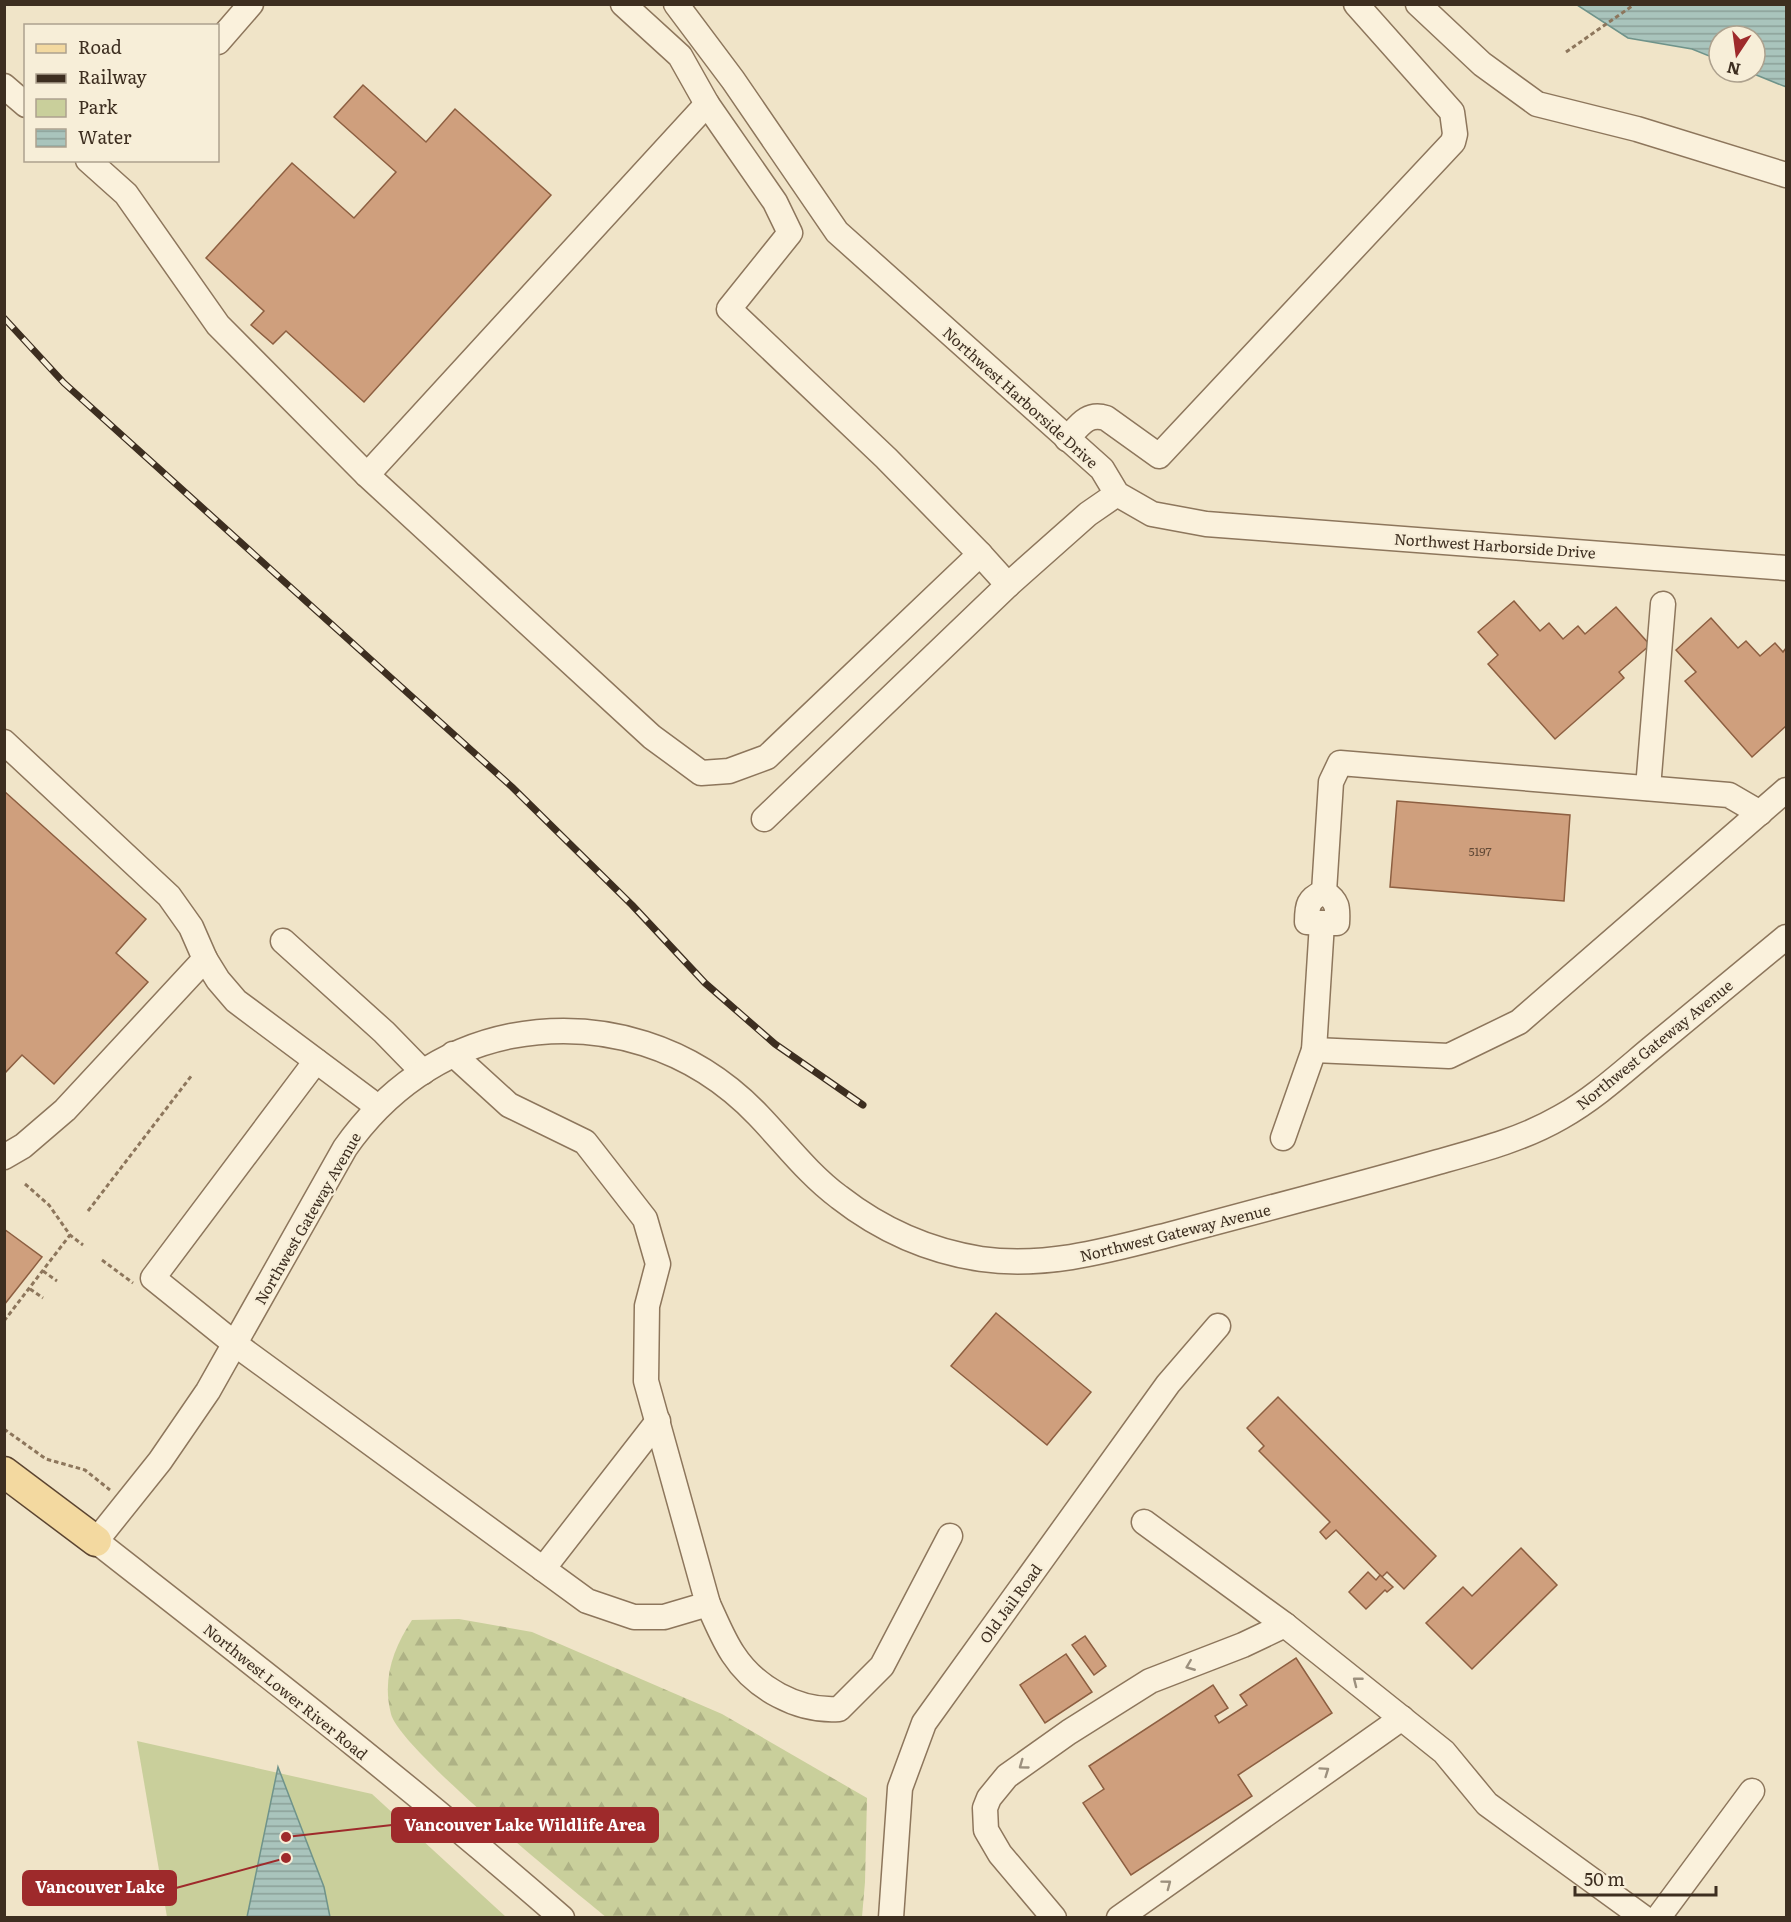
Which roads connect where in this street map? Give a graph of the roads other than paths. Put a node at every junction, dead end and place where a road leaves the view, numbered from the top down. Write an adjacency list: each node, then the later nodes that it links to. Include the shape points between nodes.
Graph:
1 (251, 4): 6 (street)
2 (623, 4): 9 (street, via 680,56)
3 (676, 4): 12 (street, Northwest Harborside Drive, via 837,232)
4 (1356, 4): 12 (street, via 1452,112 1453,142 1159,456 1096,415 1088,417)
5 (1418, 4): 11 (street, via 1482,64 1537,104 1637,129)
6 (219, 41)
7 (4, 86): 8 (street)
8 (24, 103)
9 (707, 104): 13 (street); 15 (street, via 775,202 790,233 729,309 886,458)
10 (101, 165): 13 (street, via 126,194 218,325)
11 (1786, 175)
12 (1067, 439): 14 (street, Northwest Harborside Drive, via 1102,469)
13 (367, 475): 15 (street, via 652,737 701,772 729,771 767,757)
14 (1117, 494): 16 (street, Northwest Harborside Drive, via 1152,514 1206,524); 17 (street, via 1088,514)
15 (980, 554): 17 (street)
16 (1786, 568)
17 (1008, 585): 23 (street)
18 (1664, 604): 20 (street)
19 (4, 742): 26 (street, via 169,896 191,927)
20 (1648, 788): 22 (street, via 1729,795); 27 (street, via 1340,763 1331,782 1324,892 1338,906 1338,915 1337,923 1322,922)
21 (1786, 790): 22 (street)
22 (1760, 813): 27 (street, via 1519,1022 1449,1056)
23 (764, 819)
24 (1786, 937): 28 (street, Northwest Gateway Avenue, via 1617,1077 1563,1116 1506,1143 1104,1252 1047,1261 981,1258 923,1244 894,1232 837,1196 731,1089 663,1049 634,1039 569,1030 479,1042)
25 (283, 941): 30 (street)
26 (205, 959): 29 (street, via 236,1001); 33 (street, via 64,1110 23,1146)
27 (1314, 1050): 32 (street)
28 (453, 1054): 30 (street, Northwest Gateway Avenue); 36 (street, via 509,1105 585,1142 645,1219 658,1264 648,1306 646,1381)
29 (316, 1061): 31 (street); 35 (street, via 153,1278)
30 (423, 1072): 31 (street, Northwest Gateway Avenue)
31 (378, 1107): 35 (street, Northwest Gateway Avenue, via 345,1148)
32 (1283, 1138)
33 (4, 1157)
34 (1218, 1326): 47 (street, Old Jail Road, via 1168,1384 924,1723 900,1788)
35 (235, 1344): 40 (street, Northwest Gateway Avenue, via 190,1419); 41 (street)
36 (658, 1421): 41 (street); 42 (street)
37 (4, 1472): 40 (main road, Northwest Lower River Road)
38 (1144, 1522): 43 (street)
39 (950, 1536): 42 (street, via 882,1666 839,1709 801,1706 763,1686 733,1655)
40 (96, 1541): 46 (street, Northwest Lower River Road, via 278,1683)
41 (543, 1569): 42 (street, via 587,1601 634,1617 664,1617)
42 (708, 1604)
43 (1285, 1625): 44 (street, one-way to 43); 48 (street, one-way to 48, via 1150,1682 1007,1776 989,1798 985,1808 986,1830 1000,1854)
44 (1402, 1718): 49 (street, one-way to 44); 50 (street, via 1444,1752 1487,1804)
45 (1752, 1791): 51 (street)
46 (562, 1917)
47 (891, 1917)
48 (1054, 1917)
49 (1119, 1917)
50 (1644, 1917)
51 (1658, 1917)

